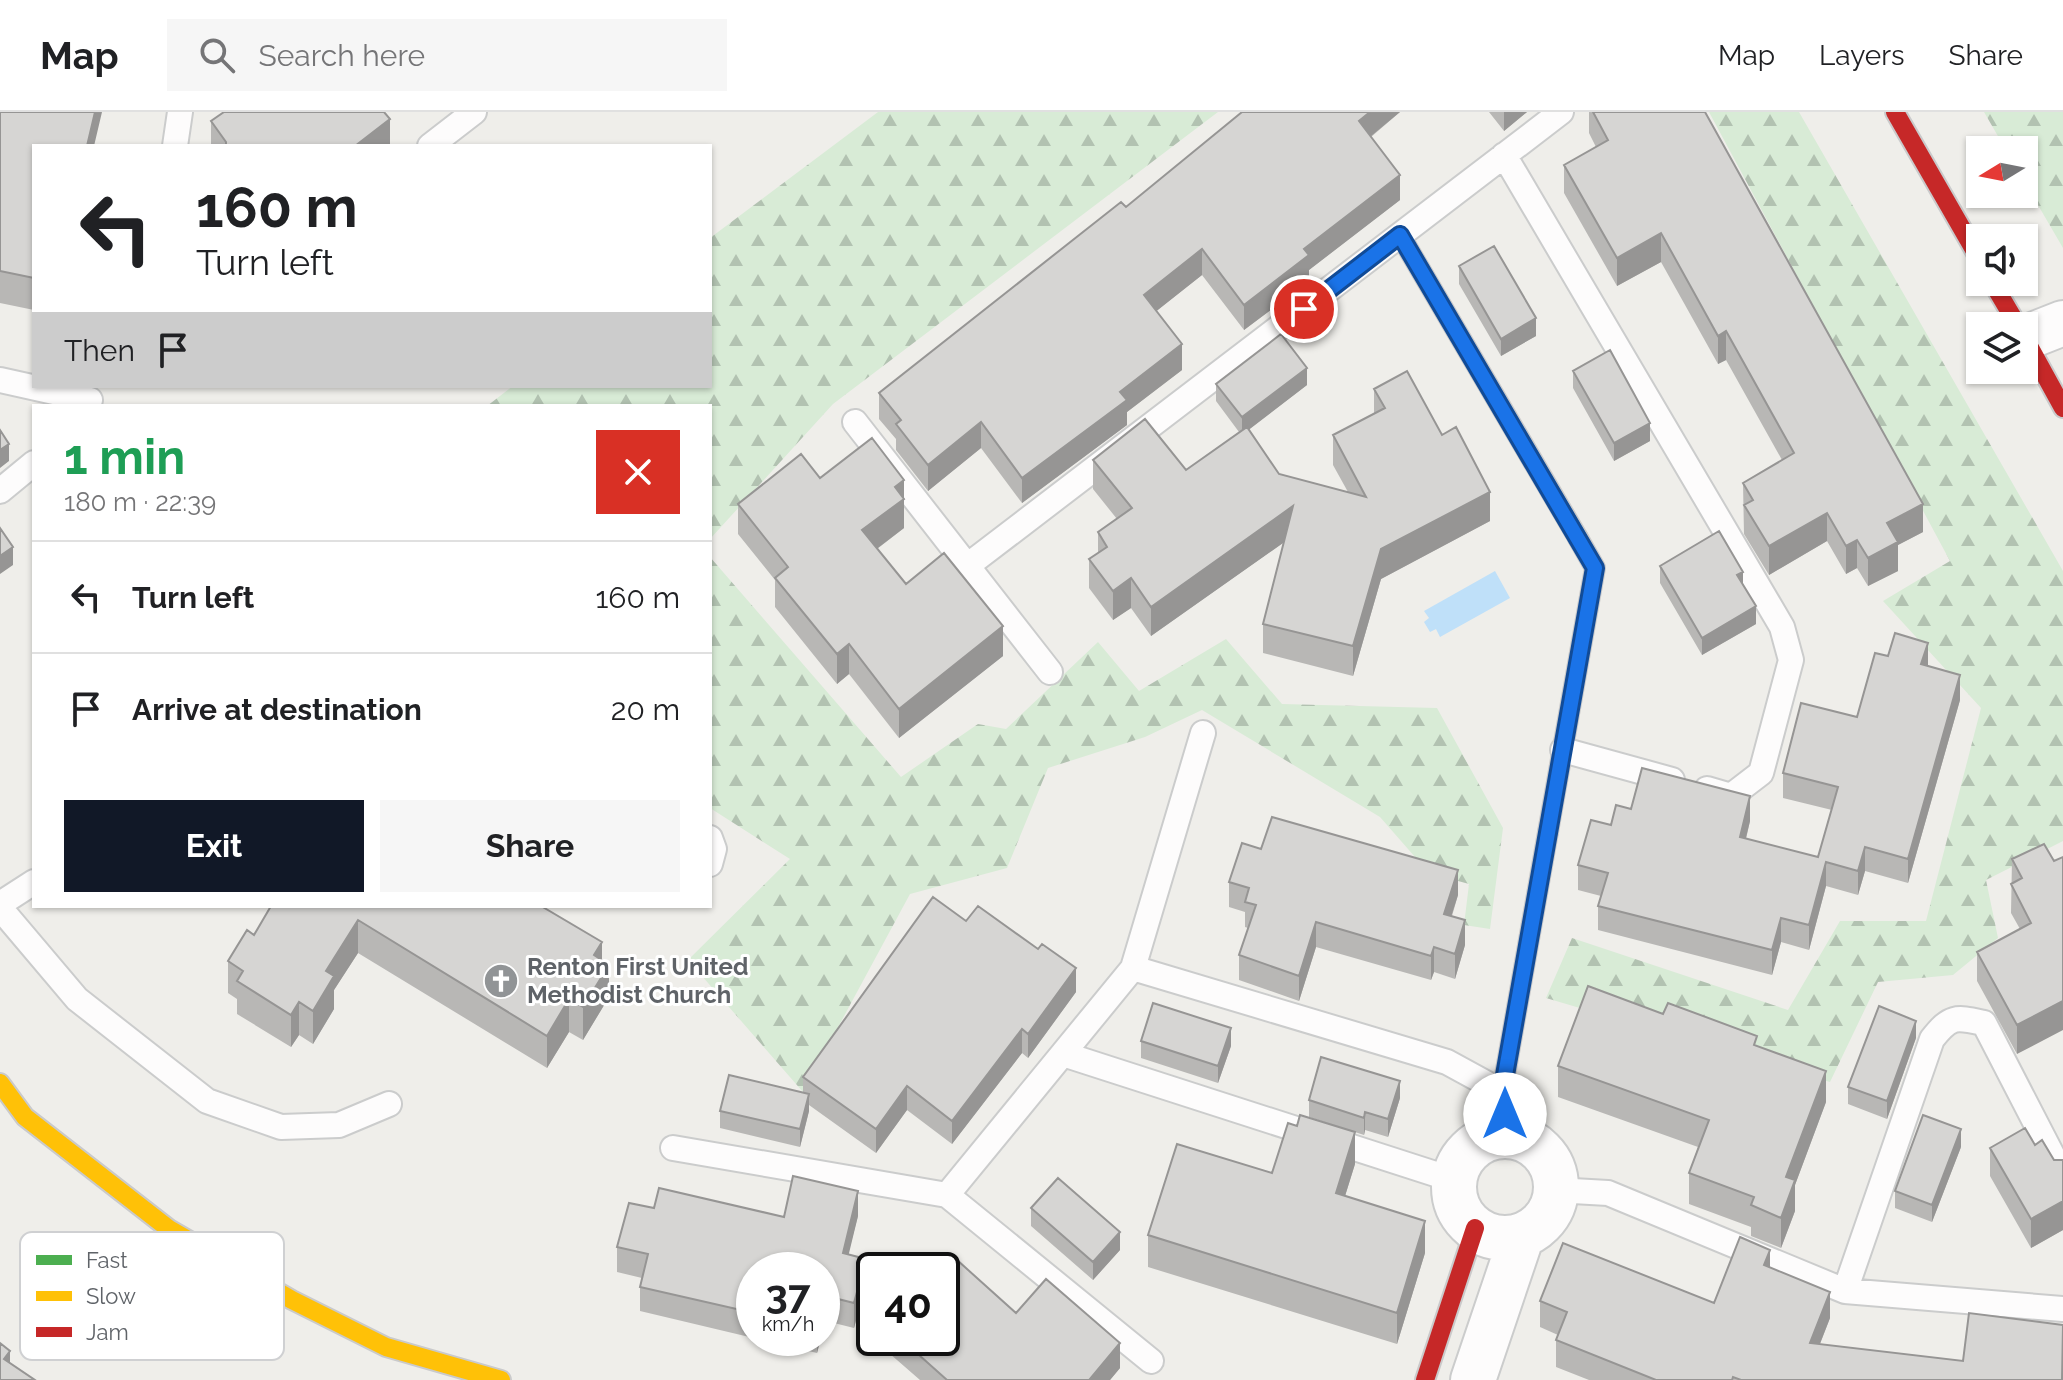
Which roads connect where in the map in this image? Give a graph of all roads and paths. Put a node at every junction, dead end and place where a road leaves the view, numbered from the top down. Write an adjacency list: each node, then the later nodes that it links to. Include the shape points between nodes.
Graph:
1 (180, 112): 5 (lane)
2 (474, 112): 6 (lane)
3 (1561, 112): 7 (lane)
4 (1895, 112): 9 (street)
5 (175, 144)
6 (433, 144)
7 (1504, 155): 8 (lane); 24 (lane, via 1782,627 1791,660 1761,773 1731,796)
8 (1400, 235): 21 (lane); 24 (street, via 1595,568)
9 (1966, 236)
10 (2063, 323): 11 (street)
11 (2038, 333)
12 (2038, 363): 17 (street)
13 (0, 380): 14 (lane)
14 (32, 386)
15 (43, 388): 16 (lane)
16 (92, 397)
17 (2063, 408)
18 (855, 422): 21 (lane)
19 (32, 465): 20 (lane)
20 (0, 491)
21 (967, 566): 22 (lane)
22 (1050, 672)
23 (1203, 733): 27 (lane)
24 (1563, 750): 30 (street)
25 (32, 883): 26 (lane)
26 (0, 906): 31 (lane, via 77,999 207,1101 281,1127 339,1125)
27 (1133, 968): 28 (lane); 30 (lane, via 1447,1062)
28 (1063, 1054): 35 (lane); 37 (lane)
29 (0, 1083): 39 (street, via 25,1117)
30 (1502, 1092): 32 (street)
31 (389, 1104)
32 (1508, 1137): 35 (street, via 1478,1143 1461,1160); 36 (street, via 1521,1138 1547,1157 1555,1173)
33 (673, 1148): 37 (lane)
34 (2063, 1176): 41 (lane, via 1984,1023 1958,1017 1944,1024 1932,1039)
35 (1454, 1180): 38 (street, via 1456,1202)
36 (1555, 1190): 40 (street, via 1546,1219); 41 (lane, via 1608,1193)
37 (947, 1195): 44 (lane)
38 (1475, 1228): 40 (street, via 1499,1239); 46 (street)
39 (174, 1232)
40 (1522, 1235): 47 (street)
41 (1845, 1291): 43 (lane)
42 (284, 1295): 45 (street, via 386,1347)
43 (2063, 1309)
44 (1151, 1361)
45 (501, 1380)
46 (1425, 1380)
47 (1473, 1380)

